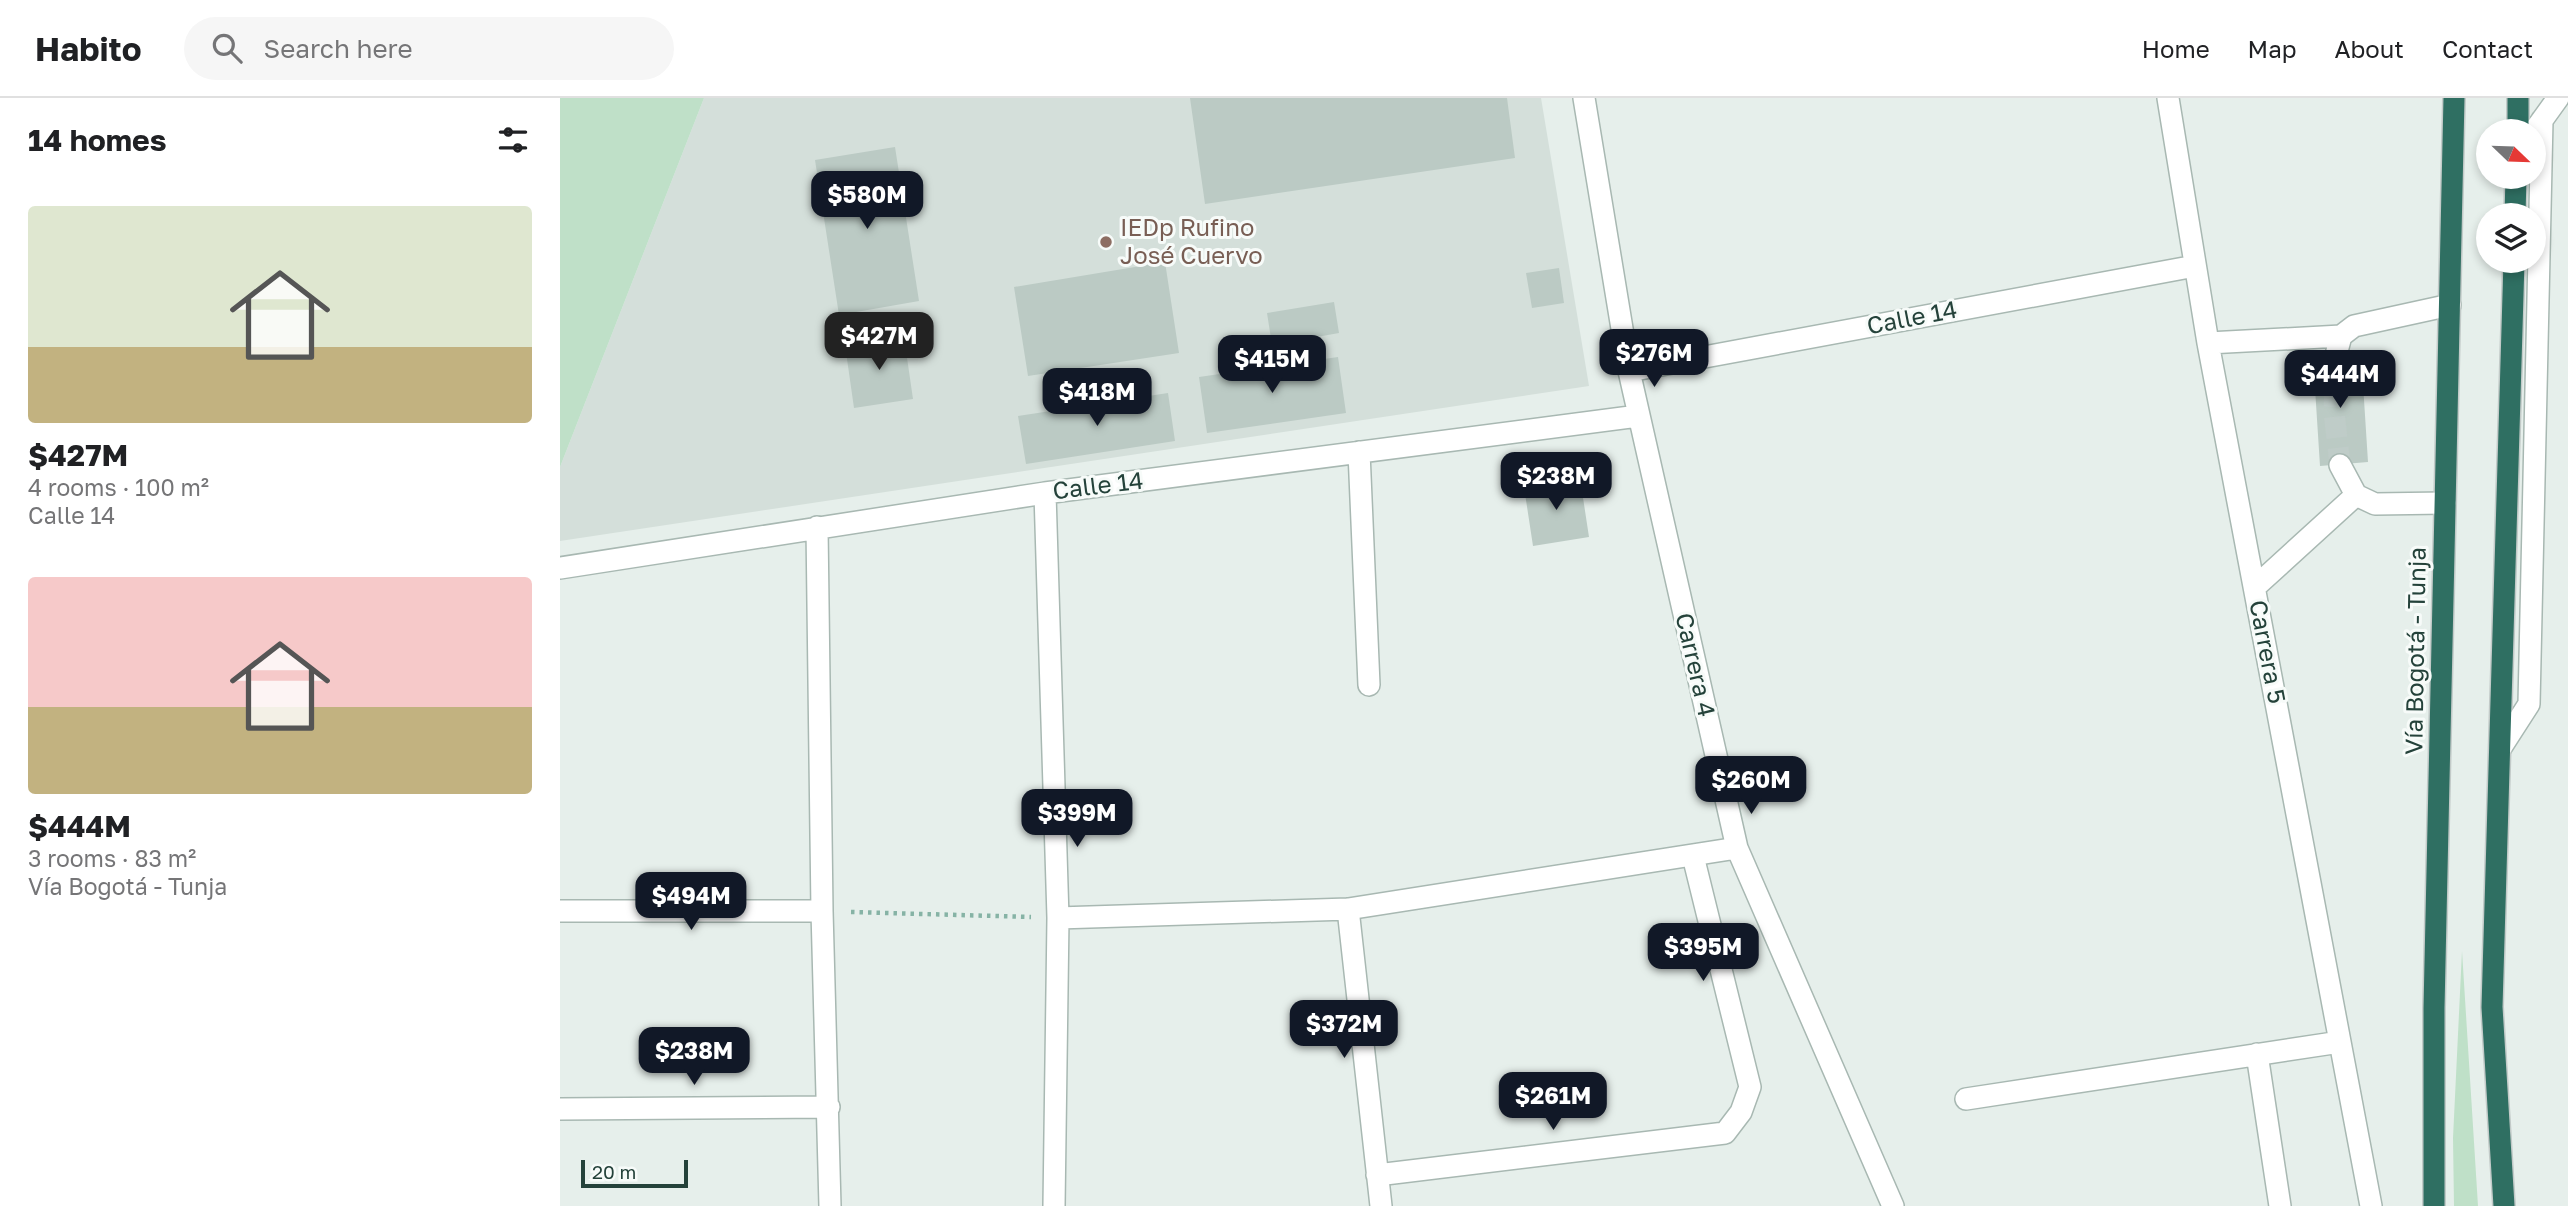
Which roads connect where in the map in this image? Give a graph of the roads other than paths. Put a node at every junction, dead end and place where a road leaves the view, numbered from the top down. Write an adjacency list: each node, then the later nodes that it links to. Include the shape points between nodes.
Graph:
1 (1584, 98): 13 (street, Carrera 4)
2 (2168, 98): 9 (street, Carrera 5)
3 (2454, 98): 11 (highway, Vía Bogotá - Tunja)
4 (2518, 98): 6 (highway)
5 (2558, 98): 7 (street)
6 (2518, 119)
7 (2543, 119)
8 (2537, 189): 24 (street, via 2529,704)
9 (2195, 266): 12 (street, Carrera 5); 13 (street, Calle 14)
10 (2514, 273): 24 (highway)
11 (2450, 305): 12 (street, via 2354,326 2339,346); 19 (highway, Vía Bogotá - Tunja)
12 (2208, 342): 22 (street, Carrera 5)
13 (1629, 371): 14 (street, Carrera 4)
14 (1638, 416): 15 (street, Calle 14); 25 (street, Carrera 4)
15 (1359, 452): 17 (street, Calle 14); 23 (street)
16 (2340, 465): 18 (street)
17 (1045, 493): 20 (street, Calle 14); 30 (street)
18 (2356, 495): 19 (street, via 2375,504); 22 (street)
19 (2445, 503): 43 (highway, Vía Bogotá - Tunja)
20 (817, 527): 21 (street, Calle 14); 29 (street)
21 (560, 568)
22 (2255, 587): 31 (street, Carrera 5)
23 (1369, 685)
24 (2500, 749): 44 (highway, via 2492,1007)
25 (1737, 848): 26 (street); 40 (street, Carrera 4)
26 (1693, 856): 27 (street); 36 (street, via 1750,1087 1741,1112 1725,1133)
27 (1348, 909): 30 (street); 36 (street)
28 (560, 911): 29 (street)
29 (822, 911): 34 (street)
30 (1058, 918): 38 (street)
31 (2340, 1042): 32 (street); 42 (street, Carrera 5)
32 (2257, 1055): 33 (street); 41 (street)
33 (1966, 1099)
34 (829, 1107): 35 (street); 37 (street)
35 (560, 1109)
36 (1377, 1175): 39 (street)
37 (830, 1206)
38 (1054, 1206)
39 (1381, 1206)
40 (1893, 1206)
41 (2280, 1206)
42 (2371, 1206)
43 (2434, 1206)
44 (2504, 1206)

